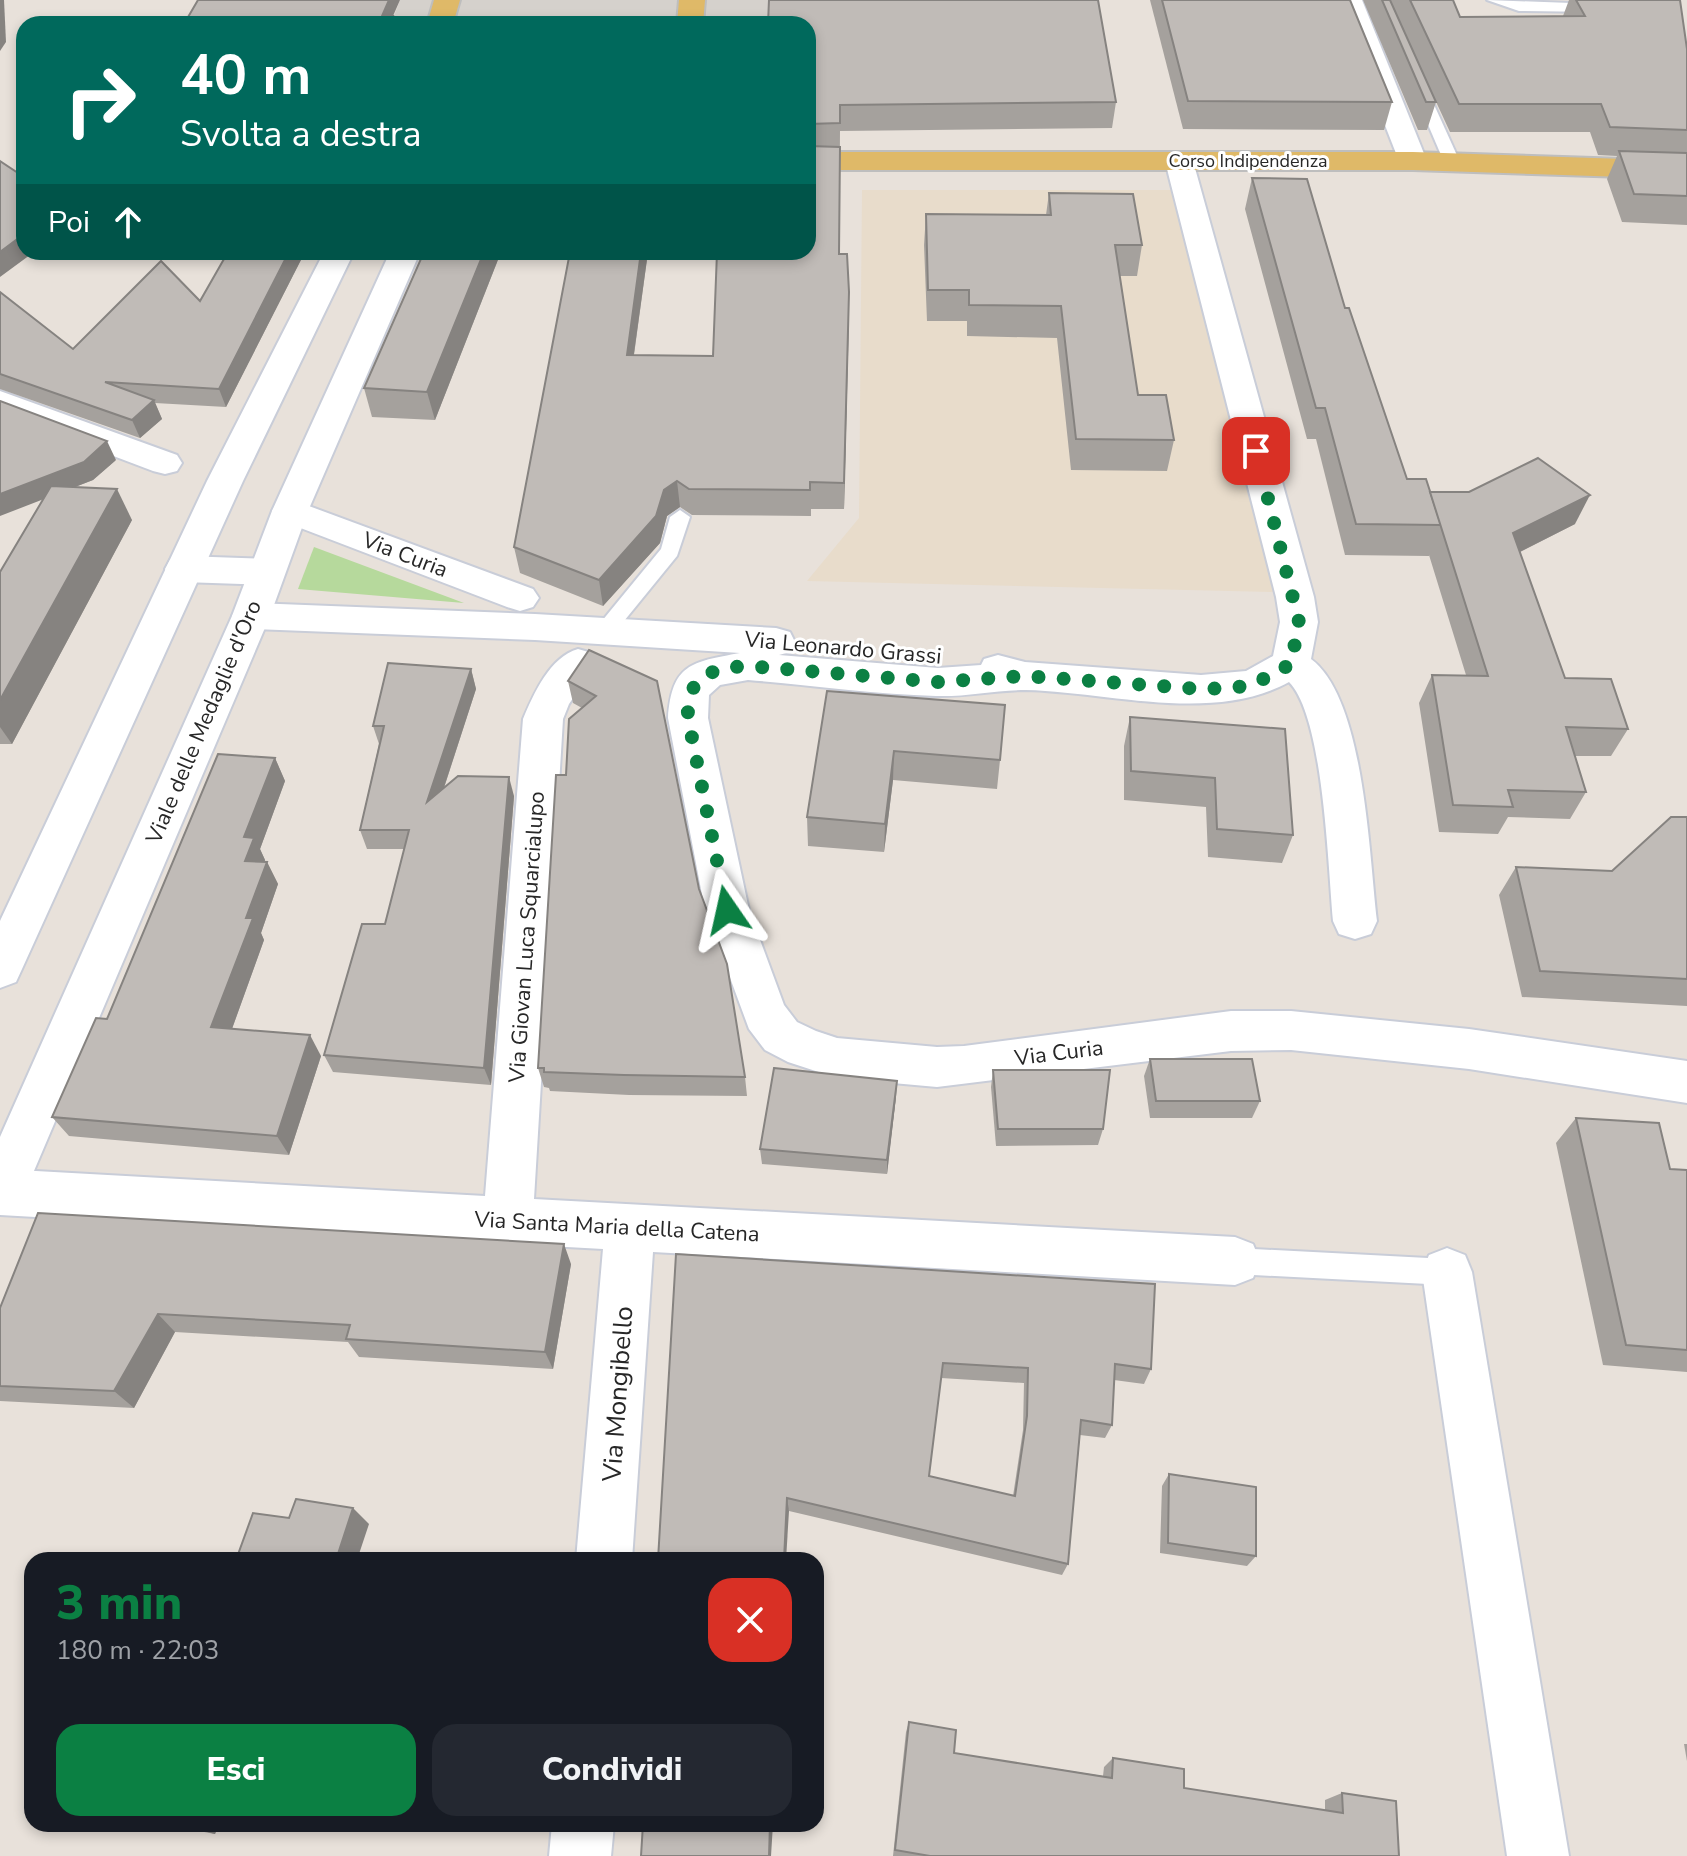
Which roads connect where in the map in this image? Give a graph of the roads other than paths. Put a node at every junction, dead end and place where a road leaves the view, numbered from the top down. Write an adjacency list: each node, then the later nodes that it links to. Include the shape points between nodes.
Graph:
1 (1349, 0): 7 (street)
2 (1494, 0): 3 (lane, via 1519,7)
3 (1610, 8)
4 (1411, 67): 8 (lane)
5 (816, 161): 6 (main road, Corso Indipendenza)
6 (1179, 161): 7 (main road, Corso Indipendenza); 21 (street, via 1295,597 1299,622)
7 (1413, 161): 8 (main road, Corso Indipendenza)
8 (1452, 162): 9 (main road, Corso Indipendenza)
9 (1687, 170)
10 (335, 260): 16 (street)
11 (401, 260): 14 (street, Viale delle Medaglie d'Oro)
12 (0, 401): 13 (street)
13 (165, 463)
14 (290, 511): 17 (street, Viale delle Medaglie d'Oro); 18 (street, Via Curia)
15 (680, 517): 20 (lane, via 670,551)
16 (183, 569): 17 (street); 24 (street)
17 (267, 572): 19 (street, Viale delle Medaglie d'Oro)
18 (520, 598)
19 (251, 616): 20 (street, Via Leonardo Grassi); 26 (street, Viale delle Medaglie d'Oro)
20 (591, 647): 22 (street, Via Leonardo Grassi, via 943,654); 27 (street, Via Giovan Luca Squarcialupo, via 551,699 543,719)
21 (1291, 664): 22 (street, Via Leonardo Grassi, via 1234,688); 23 (street, via 1315,689 1333,750)
22 (1025, 676): 25 (street, Via Curia, via 938,682 738,666 708,673 690,690 687,703 727,910 765,1015 781,1036 837,1058 937,1067 1276,1029 1357,1034)
23 (1355, 921)
24 (0, 969)
25 (1687, 1082)
26 (0, 1192): 27 (street, Via Santa Maria della Catena)
27 (508, 1221): 28 (street, Via Santa Maria della Catena)
28 (630, 1228): 29 (street, Via Santa Maria della Catena); 31 (street, Via Mongibello)
29 (1235, 1261): 30 (lane)
30 (1447, 1272): 34 (street)
31 (605, 1552)
32 (582, 1832): 33 (street)
33 (580, 1856)
34 (1538, 1856)

